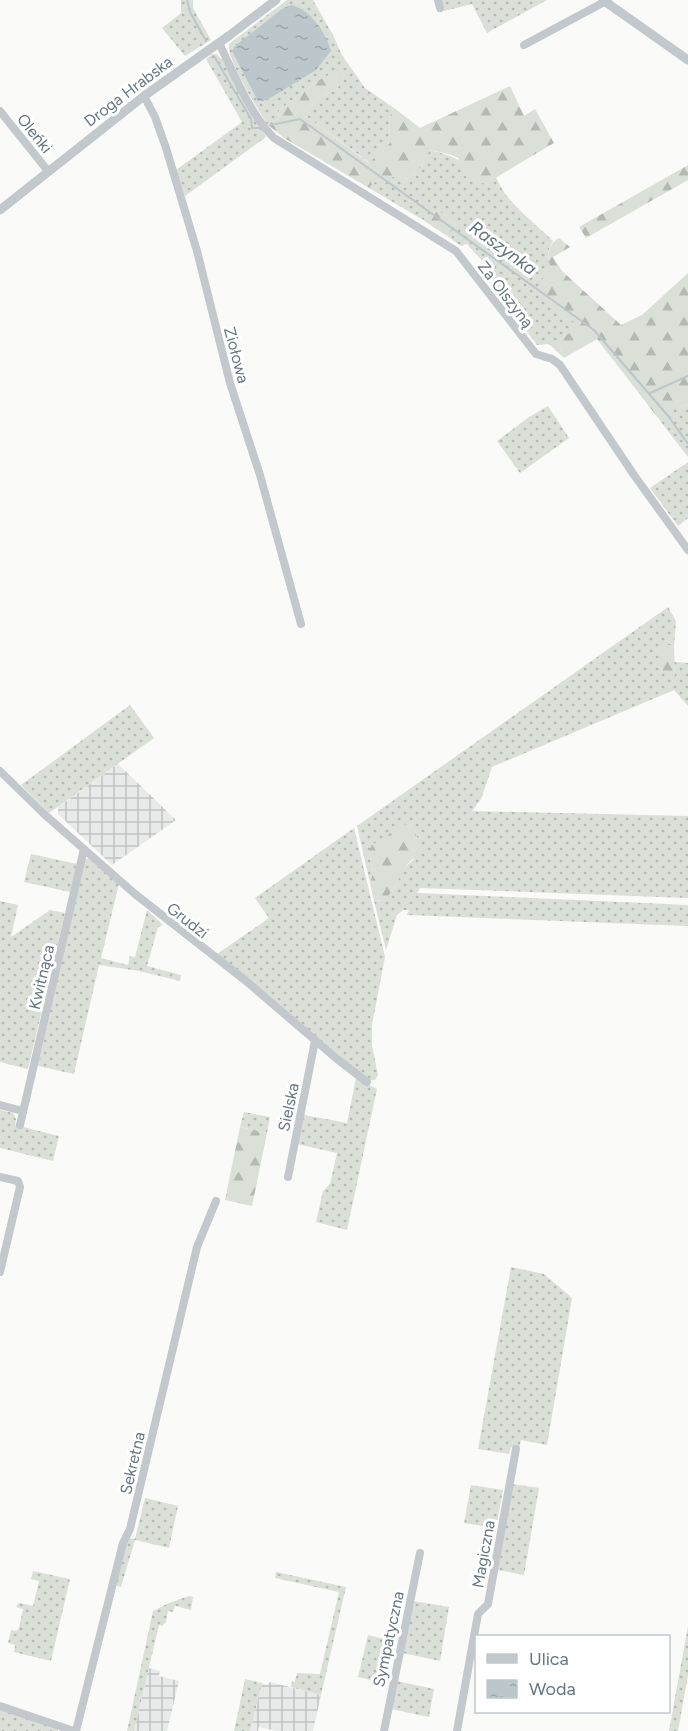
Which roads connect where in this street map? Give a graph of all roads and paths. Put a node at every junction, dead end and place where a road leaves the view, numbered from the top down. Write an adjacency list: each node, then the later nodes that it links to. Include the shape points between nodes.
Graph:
1 (276, 0): 3 (street, Droga Hrabska)
2 (606, 0): 4 (street); 5 (street)
3 (219, 43): 6 (street, Droga Hrabska); 10 (street, Za Olszyną, via 263,128 274,138 456,251 536,354 560,365)
4 (524, 45)
5 (688, 60)
6 (144, 96): 8 (street, Droga Hrabska); 11 (street, Ziołowa, via 166,148 197,251 230,382)
7 (0, 111): 8 (street, Oleńki)
8 (48, 171): 9 (street, Droga Hrabska)
9 (0, 210)
10 (688, 550)
11 (301, 624)
12 (0, 771): 13 (street, Grudzi)
13 (84, 849): 14 (street, Grudzi); 17 (street, Kwitnąca)
14 (315, 1041): 15 (street, Grudzi); 20 (street, Sielska)
15 (367, 1083)
16 (0, 1105): 17 (street)
17 (23, 1111): 18 (street, Kwitnąca)
18 (20, 1125)
19 (0, 1177): 22 (street, via 18,1181 21,1187)
20 (288, 1177)
21 (216, 1201): 27 (street, Sekretna, via 197,1247 130,1529 123,1543)
22 (0, 1272)
23 (516, 1449): 29 (street, Magiczna, via 488,1604 478,1614)
24 (420, 1553): 28 (street, Sympatyczna)
25 (0, 1706): 26 (street)
26 (64, 1729): 27 (street)
27 (75, 1731)
28 (384, 1731)
29 (457, 1731)

